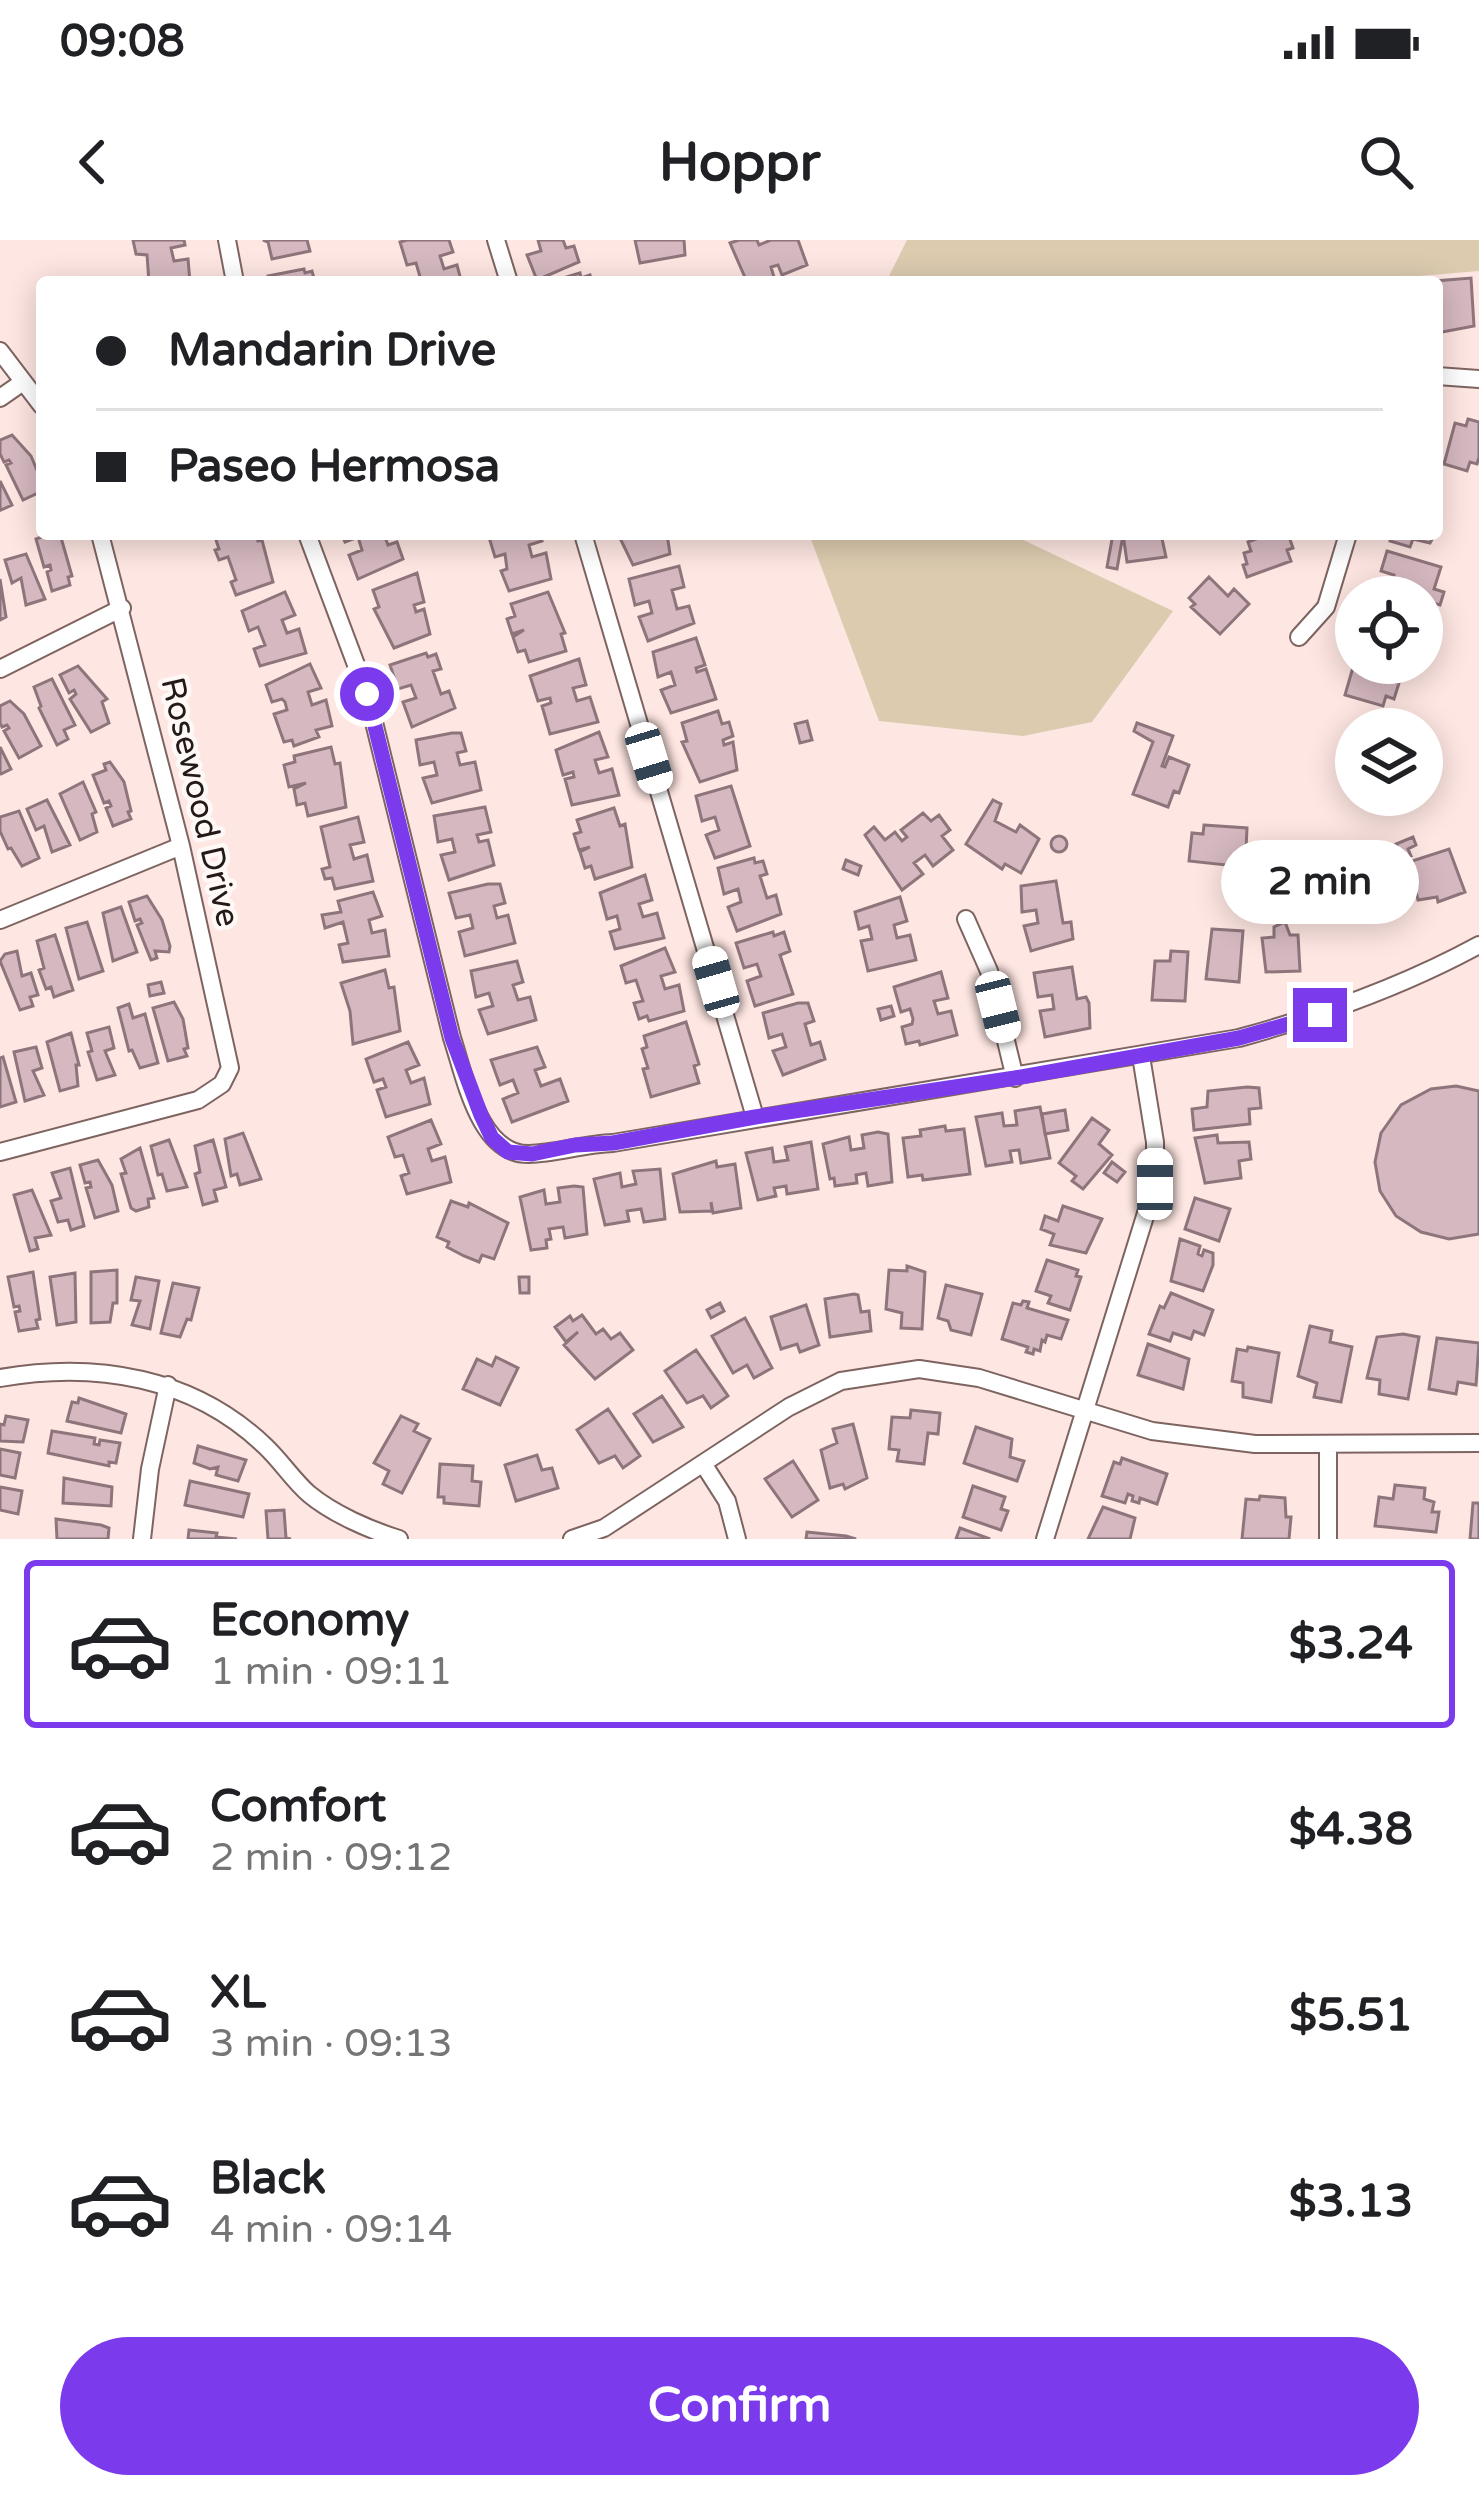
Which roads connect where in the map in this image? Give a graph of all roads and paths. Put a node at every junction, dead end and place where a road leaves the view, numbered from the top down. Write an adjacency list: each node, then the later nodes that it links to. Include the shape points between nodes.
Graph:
1 (227, 240): 3 (street)
2 (496, 240): 4 (street)
3 (234, 276)
4 (506, 276)
5 (0, 351): 8 (street)
6 (1443, 376): 7 (street)
7 (1479, 379)
8 (23, 382): 9 (street); 10 (street)
9 (0, 398)
10 (36, 398)
11 (102, 540): 15 (street, Rosewood Drive)
12 (309, 540): 26 (street, via 367,694 452,1038 492,1138 508,1152 532,1154)
13 (585, 540): 26 (street)
14 (1346, 540): 16 (street, via 1327,607)
15 (122, 608): 17 (street); 18 (street, Rosewood Drive)
16 (1299, 637)
17 (0, 669)
18 (181, 846): 20 (street); 27 (street, Rosewood Drive, via 230,1068 222,1084 198,1100)
19 (966, 919): 25 (street, via 989,971)
20 (0, 920)
21 (1479, 945): 23 (street)
22 (1320, 988): 23 (lane)
23 (1320, 1015): 24 (street)
24 (1141, 1056): 25 (street); 30 (street, via 1155,1184)
25 (1015, 1078): 26 (street)
26 (755, 1117)
27 (0, 1152)
28 (0, 1378): 29 (street, via 90,1370)
29 (168, 1385): 34 (street); 35 (street, via 263,1444 310,1495)
30 (1086, 1411): 32 (street, via 1152,1431); 33 (street, via 919,1369 841,1382); 38 (street)
31 (1479, 1443): 32 (street)
32 (1328, 1444): 39 (street)
33 (704, 1465): 36 (street, via 604,1528); 37 (street, via 727,1501)
34 (142, 1539)
35 (399, 1539)
36 (572, 1539)
37 (737, 1539)
38 (1045, 1539)
39 (1328, 1539)

